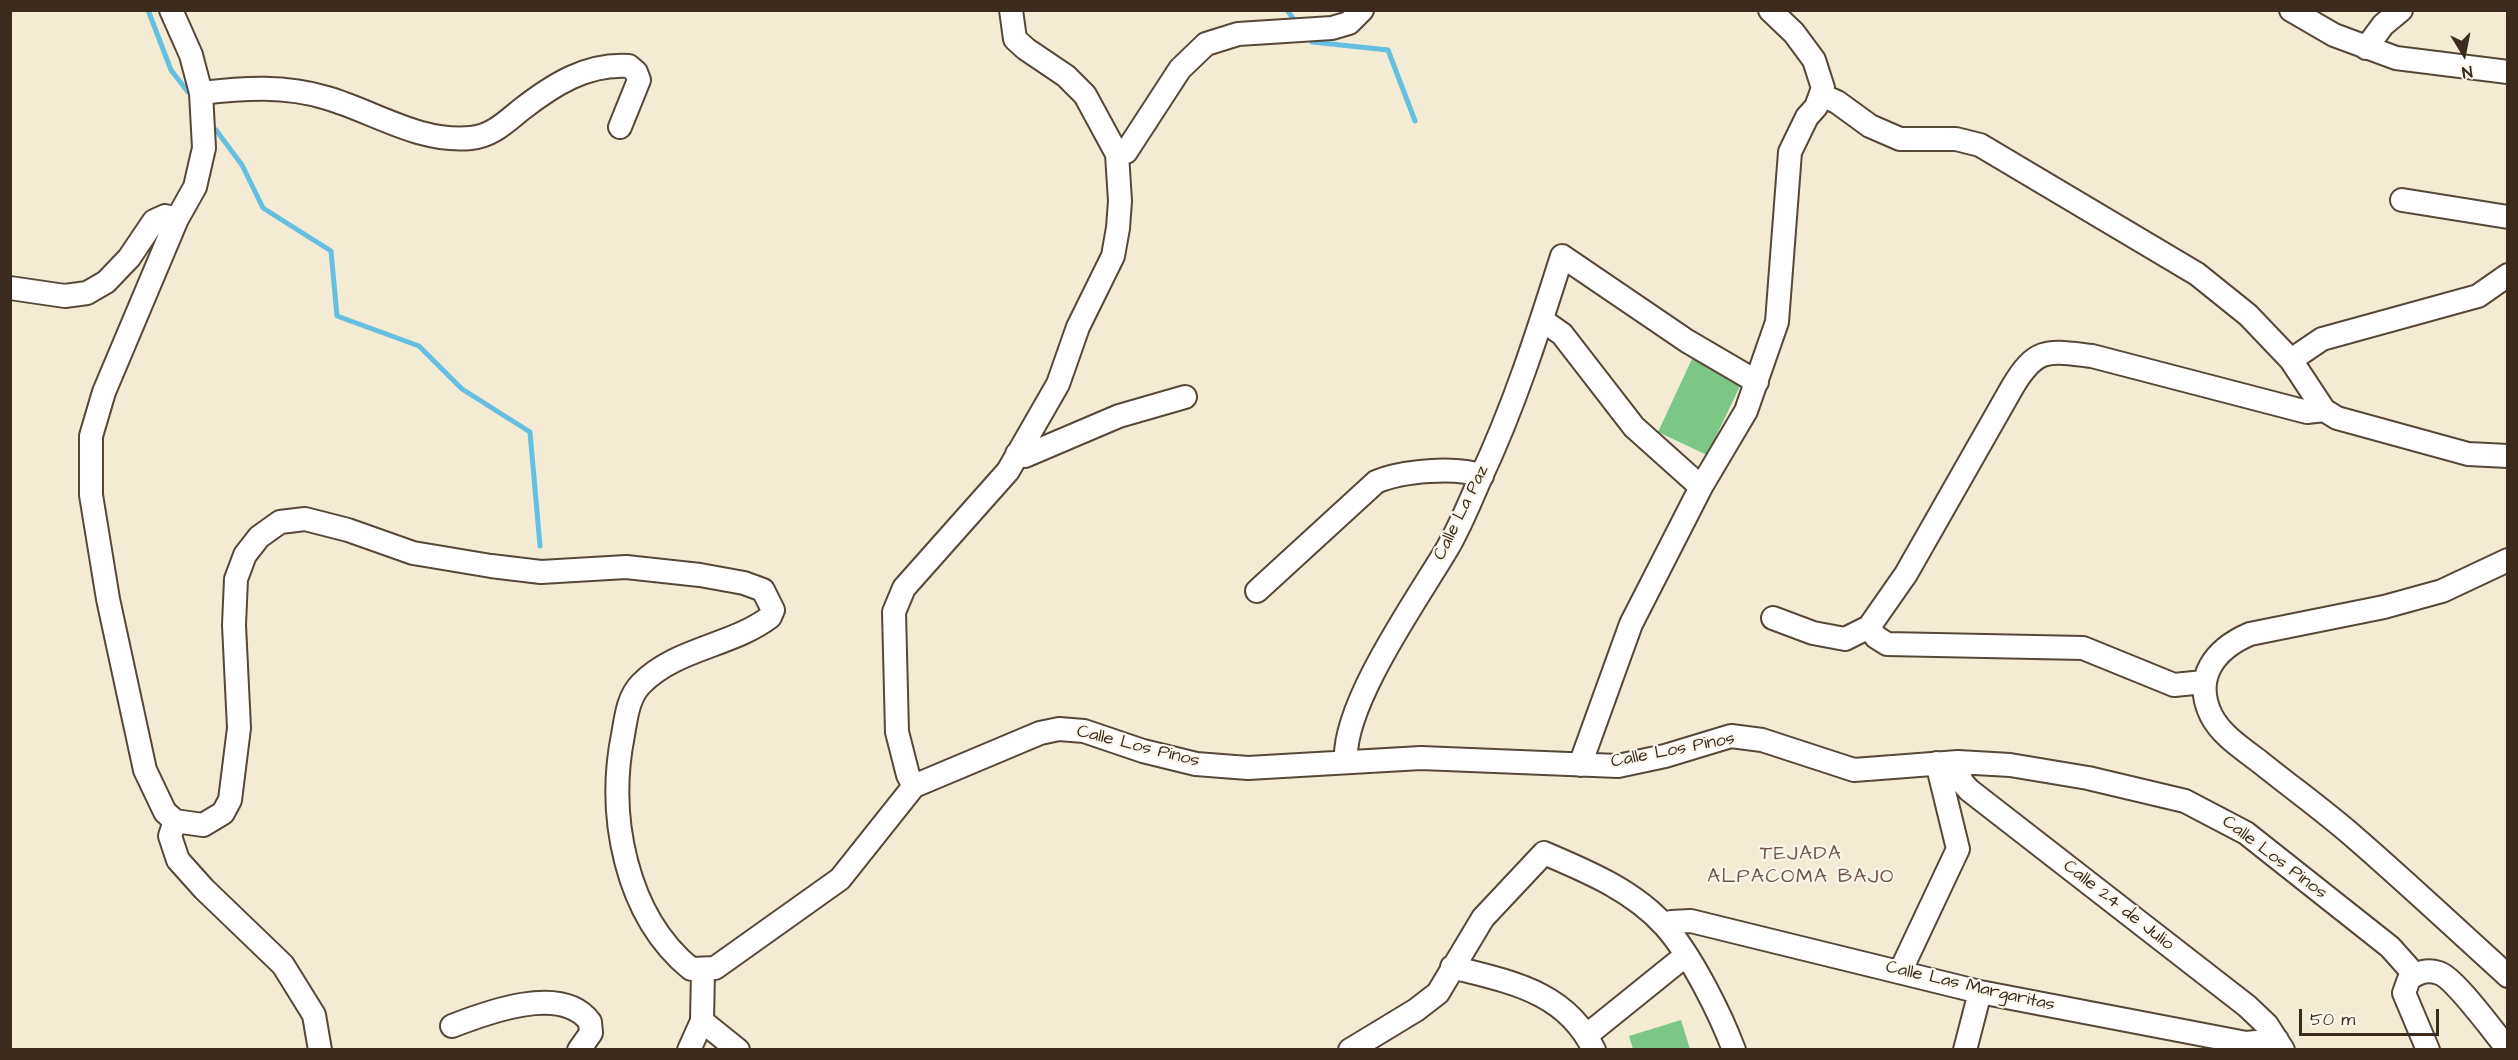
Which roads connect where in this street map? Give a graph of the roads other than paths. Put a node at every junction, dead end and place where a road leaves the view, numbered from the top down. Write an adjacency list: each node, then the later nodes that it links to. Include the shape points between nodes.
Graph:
1 (171, 10): 9 (street, via 191,55)
2 (1011, 10): 12 (street, via 1015,39 1085,95)
3 (1362, 10): 12 (street, via 1349,23 1332,27 1238,34 1206,44 1180,69 1126,152)
4 (1770, 10): 10 (street, via 1814,60 1822,79)
5 (2291, 10): 7 (street)
6 (2401, 10): 7 (street, via 2383,25)
7 (2366, 48): 8 (street, via 2396,58)
8 (2508, 72)
9 (201, 93): 11 (street, via 278,87 327,98 425,136 471,138 488,134 558,83 591,70 629,66 639,80); 15 (street, via 204,148 195,187)
10 (1821, 95): 19 (street, via 1870,126 1900,139 1956,139 1980,145 2197,274 2248,315); 20 (street, via 1790,152 1777,322)
11 (620, 127)
12 (1117, 154): 23 (street, via 1120,201 1113,256 1078,327 1058,384)
13 (2402, 200): 14 (street)
14 (2508, 217)
15 (177, 219): 17 (street, via 165,216 154,220 129,258 106,282 87,293 65,296); 36 (street, via 104,392 91,436 91,495 106,587 145,770 165,812)
16 (2508, 275): 19 (street, via 2478,296 2322,339)
17 (10, 288)
18 (1542, 320): 20 (street, Calle La Paz, via 1562,256 1687,341); 25 (street, Calle La Paz); 26 (street, via 1562,334 1634,427)
19 (2291, 360): 22 (street)
20 (1757, 382): 26 (street, via 1746,411)
21 (1185, 397): 23 (street, via 1119,416 1025,456)
22 (2324, 410): 24 (street, via 2337,418 2468,454); 30 (street, via 2307,412 2092,356 2063,353 2034,357 2013,386 1906,574)
23 (1017, 454): 35 (street, via 1008,471 904,588 894,612 897,732)
24 (2508, 456)
25 (1482, 476): 28 (street, via 1423,472 1376,482); 32 (street, Calle La Paz, via 1448,546 1395,632 1359,705 1348,738)
26 (1701, 487): 34 (street, via 1631,624)
27 (2508, 560): 31 (street, via 2442,591 2242,638 2218,653)
28 (1257, 591)
29 (1773, 618): 30 (street, via 1813,633 1845,639)
30 (1869, 627): 31 (street, via 1887,644 2083,648 2174,685)
31 (2204, 682): 43 (street, via 2211,715 2231,739 2352,835)
32 (1346, 761): 34 (street, Calle Los Pinos, via 1421,758); 35 (street, Calle Los Pinos, via 1248,768 1196,764 1084,731 1059,729 1040,733)
33 (1947, 763): 34 (street, Calle Los Pinos, via 1854,770 1762,740 1731,736 1618,766); 41 (street, via 1958,849); 42 (street, Calle Los Pinos, via 2010,765 2088,778 2157,792 2211,813 2246,833 2390,947); 48 (street, Calle 24 de Julio, via 1969,790 2247,1006 2267,1025)
34 (1580, 765)
35 (914, 786): 40 (street, via 840,879 715,969)
36 (174, 821): 40 (street, via 203,825 223,813 230,800 239,728 236,579 245,555 259,537 280,522 305,519 413,553 491,566 541,572 626,567 744,583 763,590 773,610 770,617 700,648 660,669 640,685 629,705 620,748 618,813 640,902 652,926 682,961 691,969); 50 (street, via 170,836 178,860 283,965 314,1015)
37 (1665, 926): 38 (street); 39 (street, via 1635,900 1594,874 1544,853 1483,918); 41 (street, Calle Las Margaritas, via 1691,921)
38 (1685, 957): 47 (street); 55 (street, via 1709,994)
39 (1452, 967): 47 (street, via 1534,991 1566,1009); 54 (street, via 1438,993)
40 (703, 970): 45 (street)
41 (1900, 972): 44 (street, Calle Las Margaritas)
42 (2415, 975): 49 (street, via 2429,970 2442,974); 57 (street, via 2405,987 2405,999)
43 (2508, 976)
44 (1980, 992): 48 (street, Calle Las Margaritas); 56 (street)
45 (702, 1020): 52 (street); 53 (street)
46 (452, 1026): 51 (street, via 495,1010 572,1005 591,1022 591,1034)
47 (1591, 1042)
48 (2271, 1045)
49 (2508, 1049)
50 (320, 1050)
51 (579, 1050)
52 (688, 1050)
53 (738, 1050)
54 (1350, 1050)
55 (1734, 1050)
56 (1965, 1050)
57 (2428, 1050)

